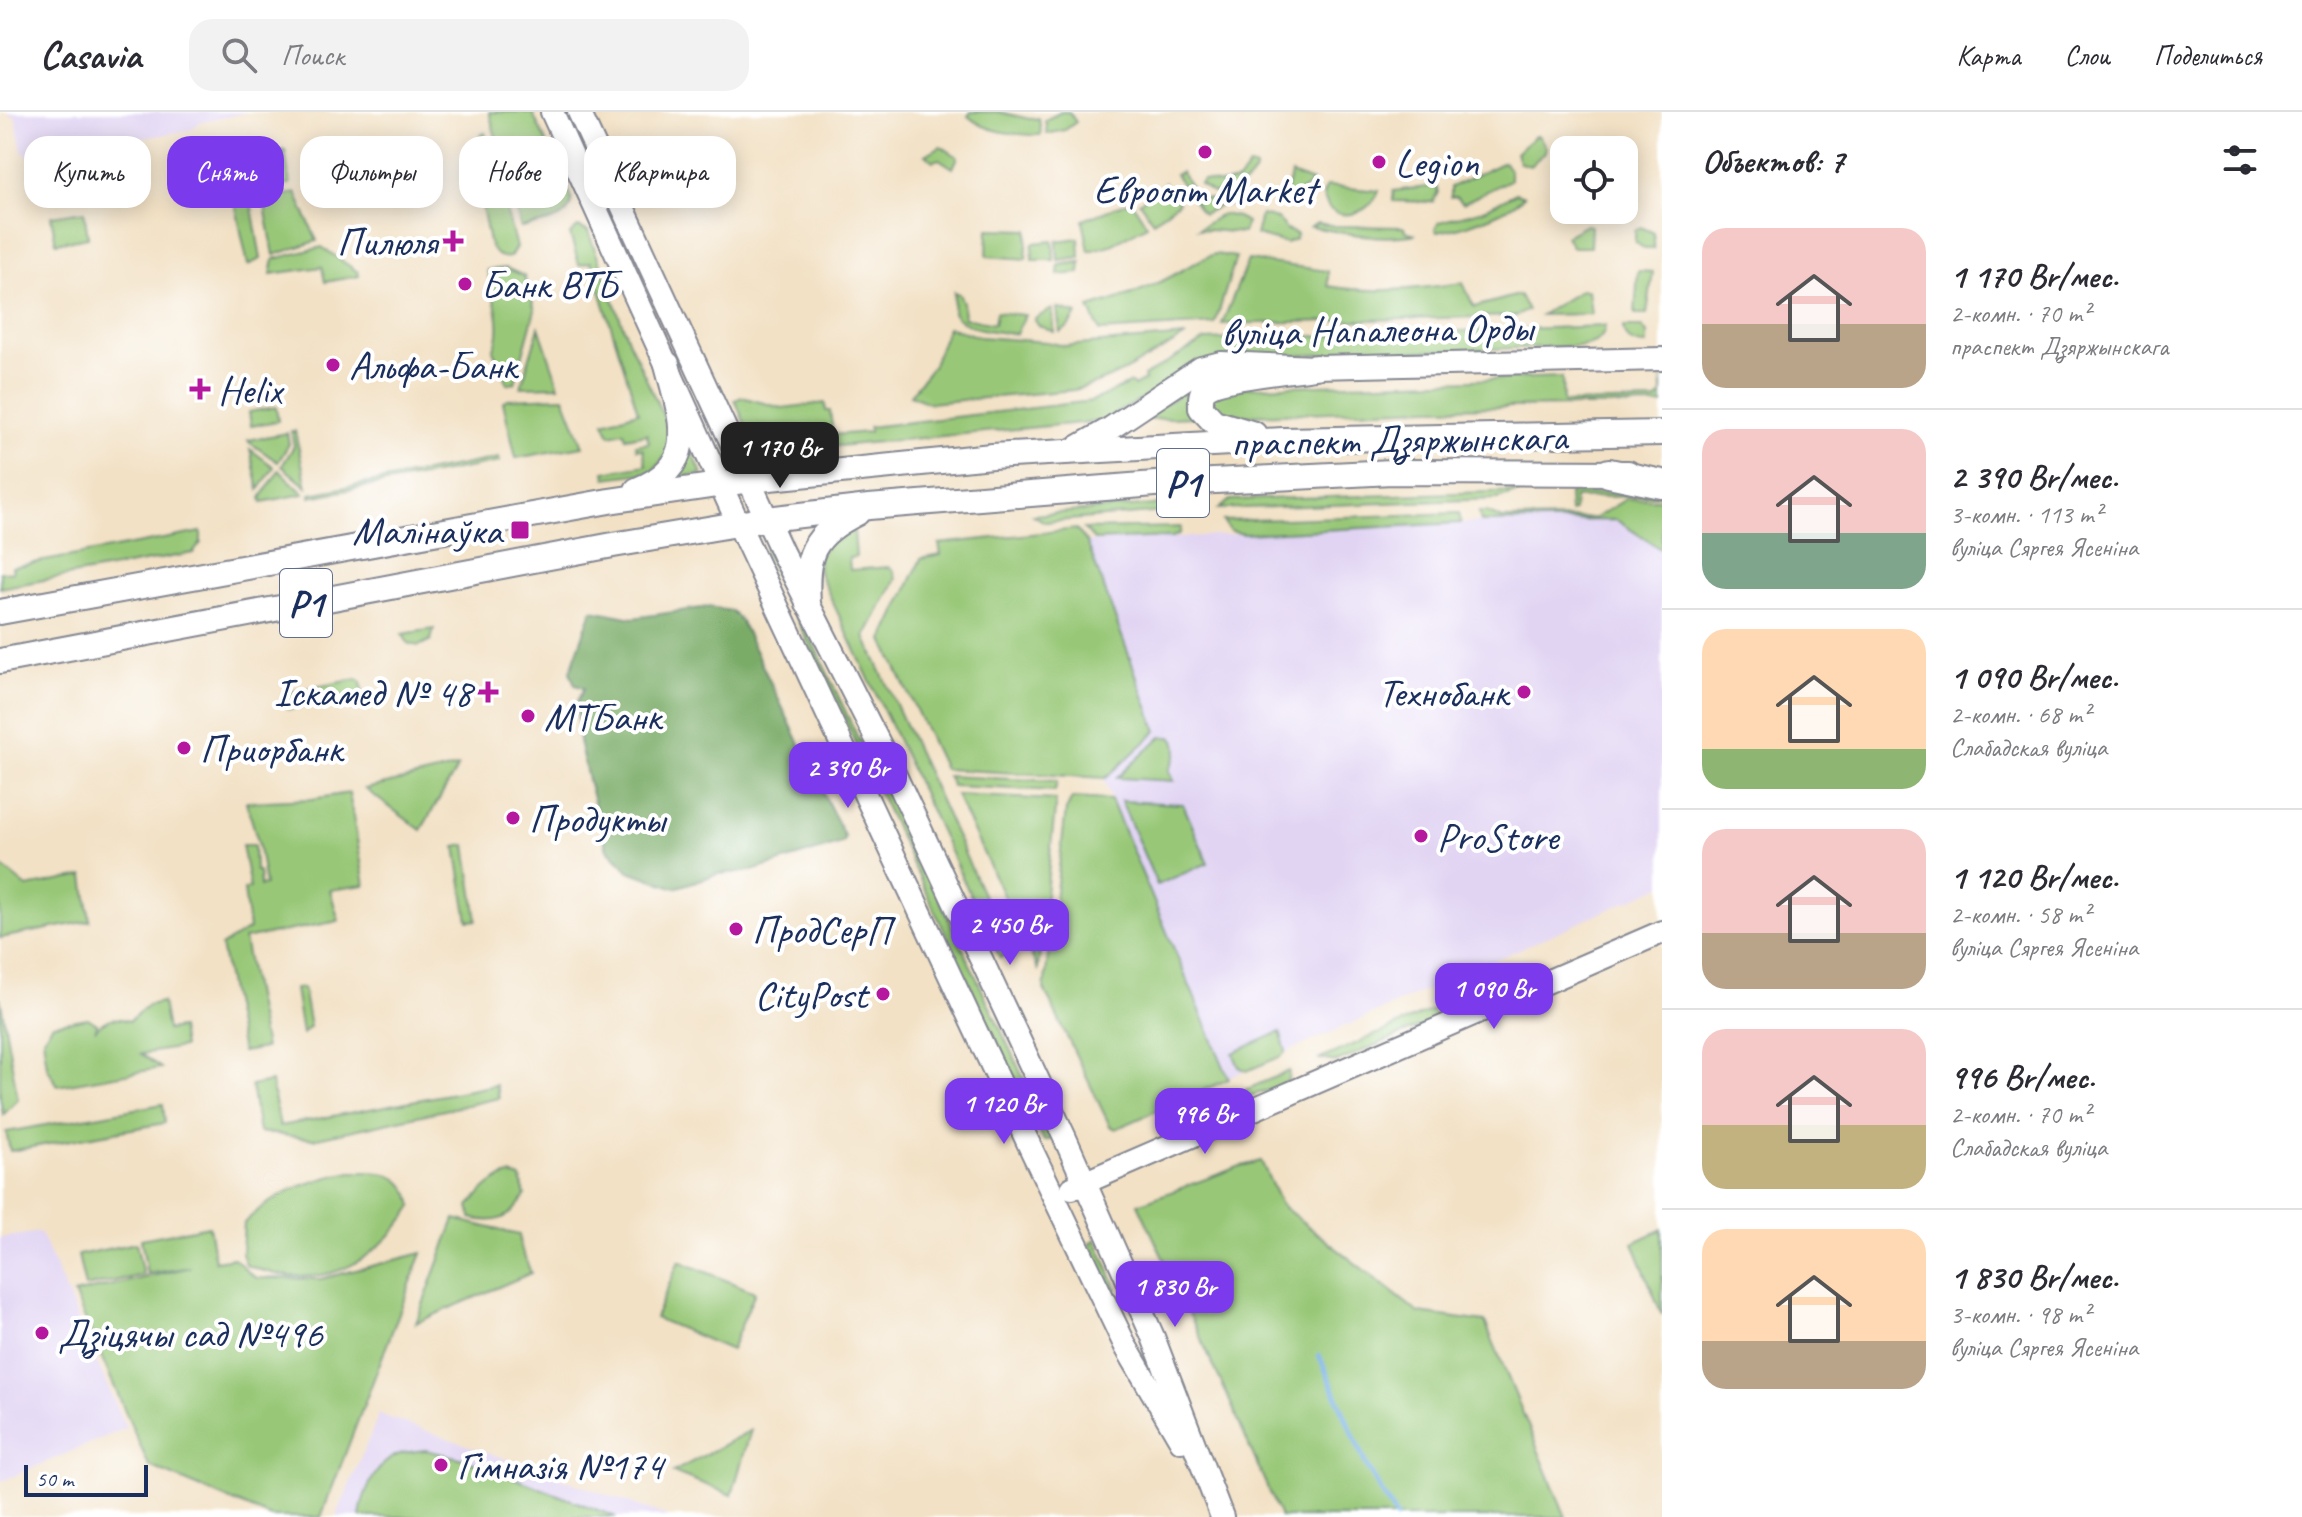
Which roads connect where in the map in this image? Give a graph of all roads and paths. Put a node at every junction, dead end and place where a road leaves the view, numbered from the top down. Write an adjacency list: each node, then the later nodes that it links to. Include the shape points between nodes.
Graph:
1 (552, 112): 4 (main road)
2 (579, 112): 11 (main road)
3 (1662, 359): 5 (main road, вуліца Напалеона Орды)
4 (667, 364): 12 (main road); 14 (main road, via 683,426 682,445 655,483)
5 (1316, 367): 7 (main road, via 1221,381 1202,393 1201,408 1214,422); 8 (main road, вуліца Напалеона Орды, via 1221,363 1201,368)
6 (1662, 433): 7 (main road, праспект Дзяржынскага / Р1)
7 (1283, 440): 8 (main road, праспект Дзяржынскага / Р1)
8 (1069, 452): 11 (main road, праспект Дзяржынскага / Р1)
9 (1609, 473): 10 (main road, праспект Дзяржынскага / Р1); 13 (highway); 15 (main road, праспект Дзяржынскага / Р1, via 1392,472)
10 (1662, 473)
11 (751, 480): 12 (main road, праспект Дзяржынскага / Р1); 16 (main road)
12 (720, 483): 14 (main road, праспект Дзяржынскага / Р1); 17 (main road)
13 (1662, 484)
14 (609, 501): 19 (main road, праспект Дзяржынскага / Р1)
15 (869, 507): 16 (main road, праспект Дзяржынскага / Р1); 18 (main road, via 817,541 806,572)
16 (767, 519): 17 (main road, праспект Дзяржынскага / Р1); 18 (main road)
17 (739, 525): 20 (main road, праспект Дзяржынскага / Р1); 23 (main road)
18 (808, 604): 22 (main road, via 900,784)
19 (0, 612)
20 (0, 661)
21 (1662, 932): 22 (main road)
22 (1084, 1183): 23 (main road); 24 (main road, via 1153,1337)
23 (1054, 1195): 24 (main road, via 1126,1347)
24 (1218, 1507)

